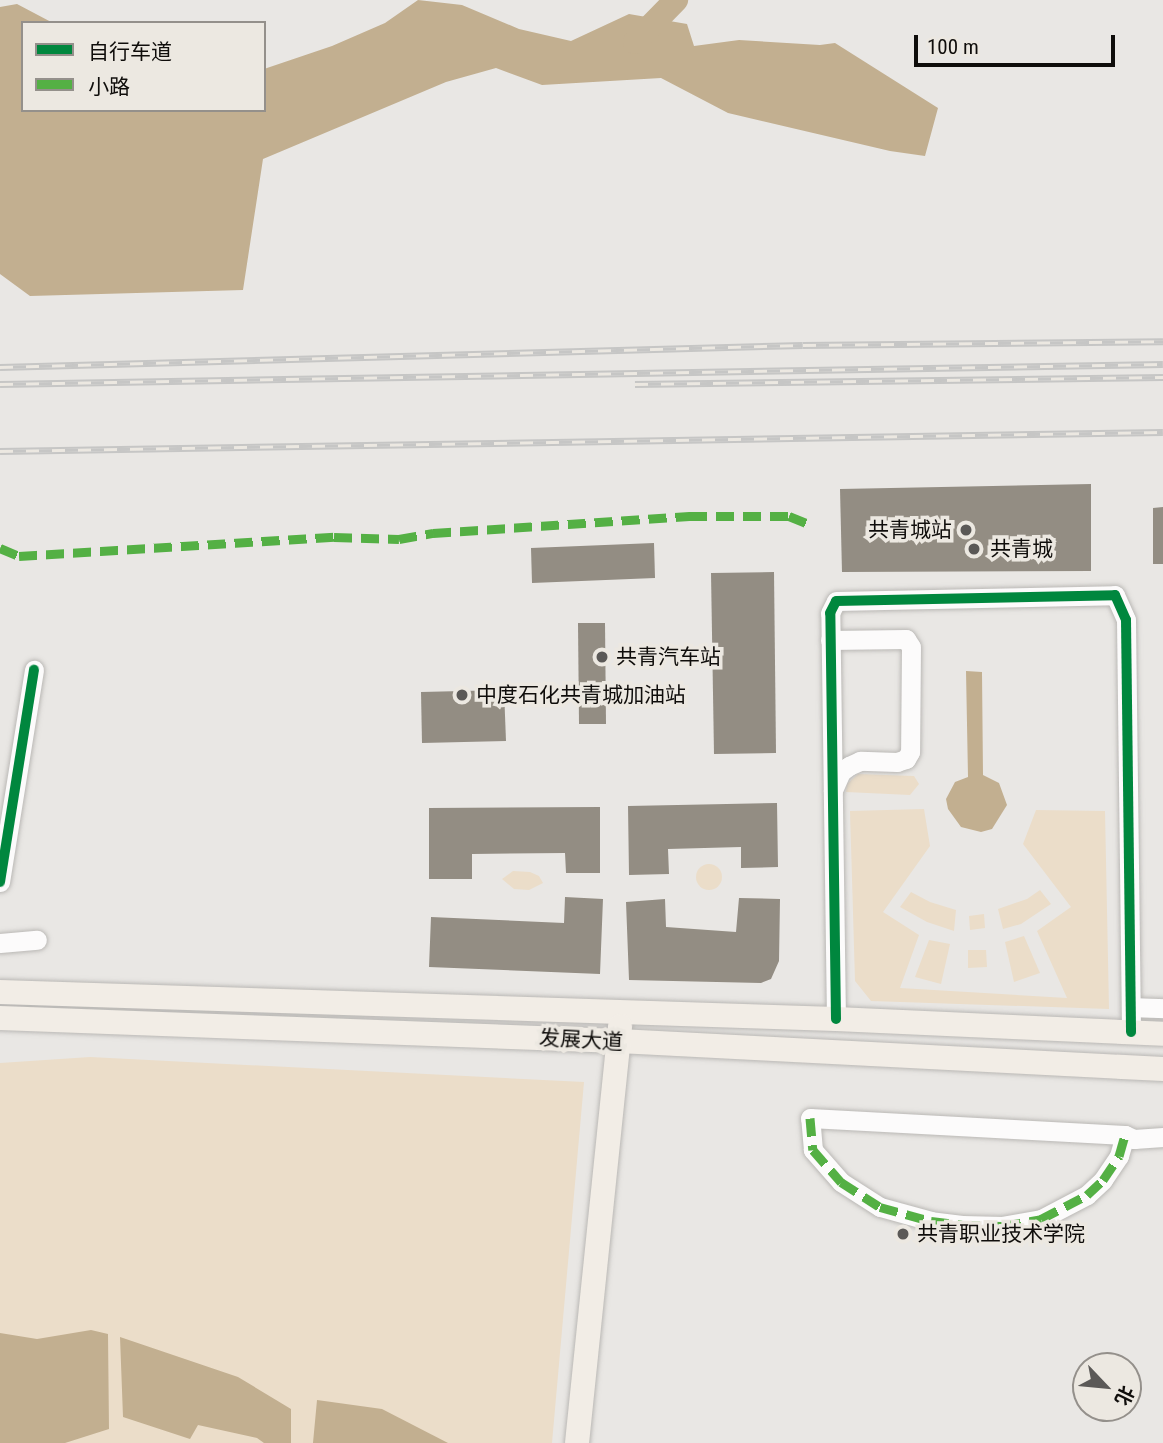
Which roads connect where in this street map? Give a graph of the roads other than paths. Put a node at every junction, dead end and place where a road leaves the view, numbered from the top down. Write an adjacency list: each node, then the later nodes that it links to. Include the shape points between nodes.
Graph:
1 (830, 640): 3 (street); 3 (street, via 906,639 911,647 910,752 897,762 860,761 849,766); 8 (street, via 830,613 836,601 1115,595 1126,620)
2 (34, 670): 4 (street)
3 (832, 792): 12 (street)
4 (0, 882)
5 (37, 940): 6 (street)
6 (0, 943)
7 (0, 992): 10 (main road, 发展大道)
8 (1131, 1007): 9 (street); 13 (street)
9 (1163, 1008)
10 (630, 1012): 12 (main road, 发展大道); 15 (main road)
11 (0, 1018): 15 (main road, 发展大道)
12 (836, 1018): 13 (main road, 发展大道)
13 (1131, 1032): 14 (main road, 发展大道)
14 (1163, 1034)
15 (626, 1042): 16 (main road, 发展大道); 19 (main road); 20 (main road)
16 (1163, 1069)
17 (1125, 1135): 17 (street, via 1000,1128 810,1118 813,1150 841,1182 880,1207 962,1225 1003,1226 1041,1219 1087,1195 1119,1156); 18 (street, via 1133,1139)
18 (1163, 1137)
19 (577, 1443)
20 (593, 1443)

